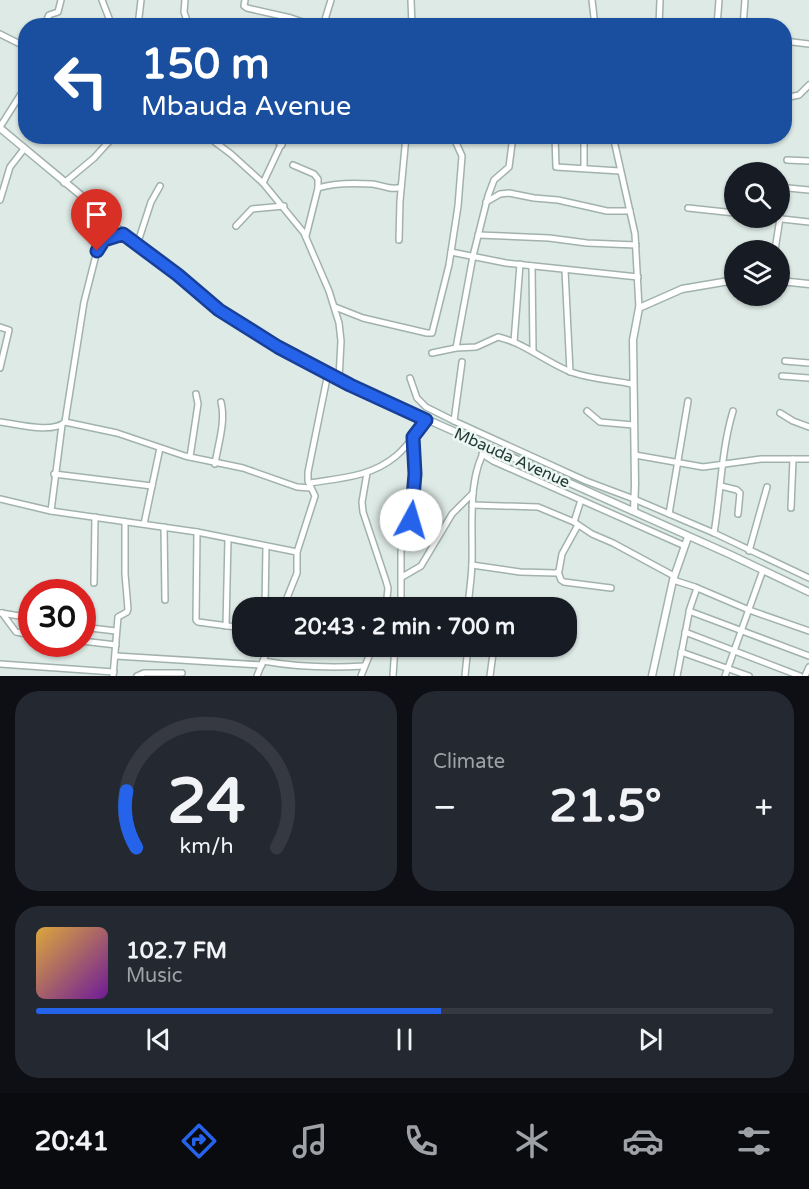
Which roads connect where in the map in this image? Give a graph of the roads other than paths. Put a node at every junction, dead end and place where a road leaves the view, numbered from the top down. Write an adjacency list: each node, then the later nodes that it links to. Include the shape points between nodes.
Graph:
1 (61, 0): 12 (street, via 58,12)
2 (102, 0): 13 (street)
3 (141, 0): 14 (street)
4 (185, 0): 15 (street)
5 (245, 0): 16 (street, via 247,8)
6 (331, 0): 17 (street)
7 (411, 0): 18 (street)
8 (592, 0): 19 (street)
9 (660, 0): 20 (street)
10 (719, 0): 21 (street)
11 (745, 0): 22 (street)
12 (48, 18)
13 (109, 18)
14 (139, 18)
15 (186, 18)
16 (291, 18)
17 (325, 18)
18 (412, 18)
19 (595, 18)
20 (659, 18)
21 (718, 18)
22 (743, 18)
23 (0, 35): 25 (street)
24 (792, 42): 26 (street)
25 (18, 43)
26 (809, 44)
27 (809, 85): 28 (street)
28 (792, 96)
29 (18, 100): 30 (street)
30 (0, 128): 31 (street, Mbauda Avenue)
31 (18, 144)
32 (18, 144): 42 (street, Mbauda Avenue)
33 (108, 144): 48 (street)
34 (218, 144): 49 (street)
35 (405, 144): 51 (street)
36 (457, 144): 70 (street, via 462,156)
37 (512, 144): 56 (street, via 509,167 494,180)
38 (555, 144): 46 (street, via 556,166)
39 (584, 144): 46 (street)
40 (615, 144): 47 (street)
41 (282, 145): 49 (street)
42 (24, 149): 48 (street, Mbauda Avenue); 55 (street, via 10,166)
43 (787, 160): 44 (street)
44 (809, 161)
45 (293, 165): 52 (street, via 316,176)
46 (584, 168): 47 (street)
47 (620, 171): 59 (street)
48 (64, 183): 64 (street, Mbauda Avenue)
49 (263, 183): 57 (street)
50 (160, 186): 68 (street)
51 (401, 187): 52 (street, via 362,184); 67 (street)
52 (318, 188): 66 (street)
53 (790, 188): 54 (street)
54 (809, 190)
55 (0, 200)
56 (486, 202): 59 (street, via 504,192 607,211); 65 (street)
57 (284, 206): 63 (street, via 252,208); 66 (street)
58 (688, 208): 60 (street)
59 (630, 211): 69 (street)
60 (724, 212)
61 (790, 219): 62 (street)
62 (809, 222)
63 (236, 226)
64 (123, 234): 68 (street, Mbauda Avenue); 106 (street, via 104,240 97,251)
65 (478, 235): 69 (street); 71 (street)
66 (306, 236): 79 (street)
67 (399, 240)
68 (137, 245): 91 (street, Mbauda Avenue, via 219,310)
69 (636, 245): 75 (street)
70 (451, 252): 71 (street); 79 (street, via 432,333 363,318)
71 (473, 256): 72 (street); 83 (street)
72 (520, 264): 73 (street); 82 (street)
73 (532, 266): 74 (street); 84 (street)
74 (565, 270): 75 (street); 90 (street)
75 (638, 277): 80 (street)
76 (724, 282): 80 (street, via 682,289)
77 (790, 282): 78 (street)
78 (809, 284)
79 (335, 307): 95 (street, via 341,340)
80 (639, 308): 96 (street, via 633,340)
81 (0, 327): 89 (street, via 9,330)
82 (514, 342): 83 (street, via 498,337 476,347); 84 (street)
83 (456, 348): 85 (street)
84 (533, 351): 90 (street)
85 (432, 353)
86 (785, 361): 88 (street)
87 (462, 363): 104 (street)
88 (809, 363)
89 (0, 368)
90 (570, 372): 96 (street)
91 (328, 373): 95 (street, Mbauda Avenue); 122 (street, via 308,472)
92 (782, 376): 94 (street)
93 (410, 378): 104 (street, via 417,398 426,407)
94 (809, 378)
95 (339, 379): 103 (street, Mbauda Avenue)
96 (632, 384): 107 (street)
97 (196, 394): 114 (street)
98 (688, 401): 117 (street)
99 (221, 402): 118 (street, via 223,423)
100 (587, 411): 107 (street, via 600,422)
101 (733, 411): 119 (street)
102 (780, 413): 108 (street)
103 (426, 420): 109 (street); 110 (street, Mbauda Avenue)
104 (454, 421): 128 (street)
105 (0, 422): 106 (street, via 46,428)
106 (63, 423): 111 (street, via 117,433); 121 (street)
107 (633, 425): 113 (street)
108 (809, 427)
109 (413, 437): 120 (street, via 398,454); 152 (street, via 414,498 404,536)
110 (487, 447): 112 (street); 133 (street, Mbauda Avenue)
111 (160, 448): 114 (street); 123 (street)
112 (482, 454): 126 (street); 129 (street)
113 (635, 455): 117 (street); 128 (street)
114 (190, 457): 118 (street)
115 (793, 459): 116 (street); 119 (street); 131 (street)
116 (809, 459)
117 (678, 463): 119 (street); 134 (street)
118 (214, 464): 122 (street, via 243,468 297,487)
119 (723, 465): 124 (street)
120 (367, 473): 122 (street); 161 (street, via 363,513 386,581)
121 (54, 474): 123 (street); 132 (street)
122 (310, 485): 148 (street, via 315,496)
123 (152, 486): 139 (street)
124 (721, 486): 135 (street, via 740,494); 142 (street)
125 (767, 487): 147 (street)
126 (474, 492): 130 (street); 152 (street, via 452,514 421,566)
127 (0, 499): 132 (street)
128 (634, 499): 133 (street); 134 (street)
129 (581, 500): 138 (street); 145 (street)
130 (472, 505): 138 (street, via 537,507); 149 (street)
131 (791, 508)
132 (51, 511): 136 (street)
133 (634, 512): 143 (street, Mbauda Avenue)
134 (669, 514): 142 (street)
135 (738, 514)
136 (95, 517): 137 (street); 155 (street)
137 (125, 522): 139 (street); 172 (street, via 128,609 118,617)
138 (576, 523): 151 (street); 153 (street)
139 (144, 524): 140 (street)
140 (164, 527): 141 (street); 164 (street)
141 (197, 532): 144 (street); 169 (street, via 196,620)
142 (714, 533): 147 (street)
143 (688, 537): 145 (street); 150 (street, Mbauda Avenue)
144 (228, 539): 146 (street); 169 (street)
145 (685, 546): 153 (street)
146 (266, 547): 148 (street); 159 (street)
147 (749, 551): 154 (street)
148 (297, 552): 160 (street, via 297,573)
149 (472, 565): 151 (street, via 520,572); 163 (street)
150 (763, 570): 158 (street, Mbauda Avenue); 165 (street)
151 (558, 572): 156 (street, via 564,582)
152 (402, 578): 162 (street)
153 (674, 578): 157 (street); 201 (street)
154 (809, 578)
155 (94, 579)
156 (611, 588)
157 (697, 588): 165 (street); 166 (street)
158 (809, 592)
159 (265, 597)
160 (288, 597)
161 (387, 597)
162 (401, 597)
163 (469, 597)
164 (165, 600)
165 (749, 610): 173 (street); 176 (street)
166 (689, 611): 173 (street); 175 (street)
167 (1, 613): 168 (street); 174 (street)
168 (18, 616)
169 (226, 626): 170 (street)
170 (232, 627)
171 (96, 629): 172 (street)
172 (116, 631): 178 (street)
173 (742, 631): 179 (street); 182 (street)
174 (18, 632)
175 (685, 632): 179 (street); 180 (street)
176 (809, 632)
177 (96, 643): 178 (street)
178 (116, 645): 181 (street)
179 (734, 651): 191 (street); 205 (street)
180 (681, 652): 191 (street); 202 (street)
181 (116, 656): 188 (street); 194 (street)
182 (809, 656)
183 (264, 657): 188 (street)
184 (368, 657): 190 (street)
185 (394, 657): 198 (street)
186 (467, 657): 199 (street)
187 (493, 657): 200 (street)
188 (262, 663): 190 (street); 196 (street)
189 (0, 664): 194 (street)
190 (364, 666): 197 (street)
191 (728, 667): 203 (street); 204 (street)
192 (809, 667): 206 (street)
193 (182, 673): 195 (street)
194 (114, 674)
195 (137, 676)
196 (258, 676)
197 (361, 676)
198 (393, 676)
199 (465, 676)
200 (490, 676)
201 (652, 676)
202 (677, 676)
203 (725, 676)
204 (749, 676)
205 (800, 676)
206 (805, 676)

